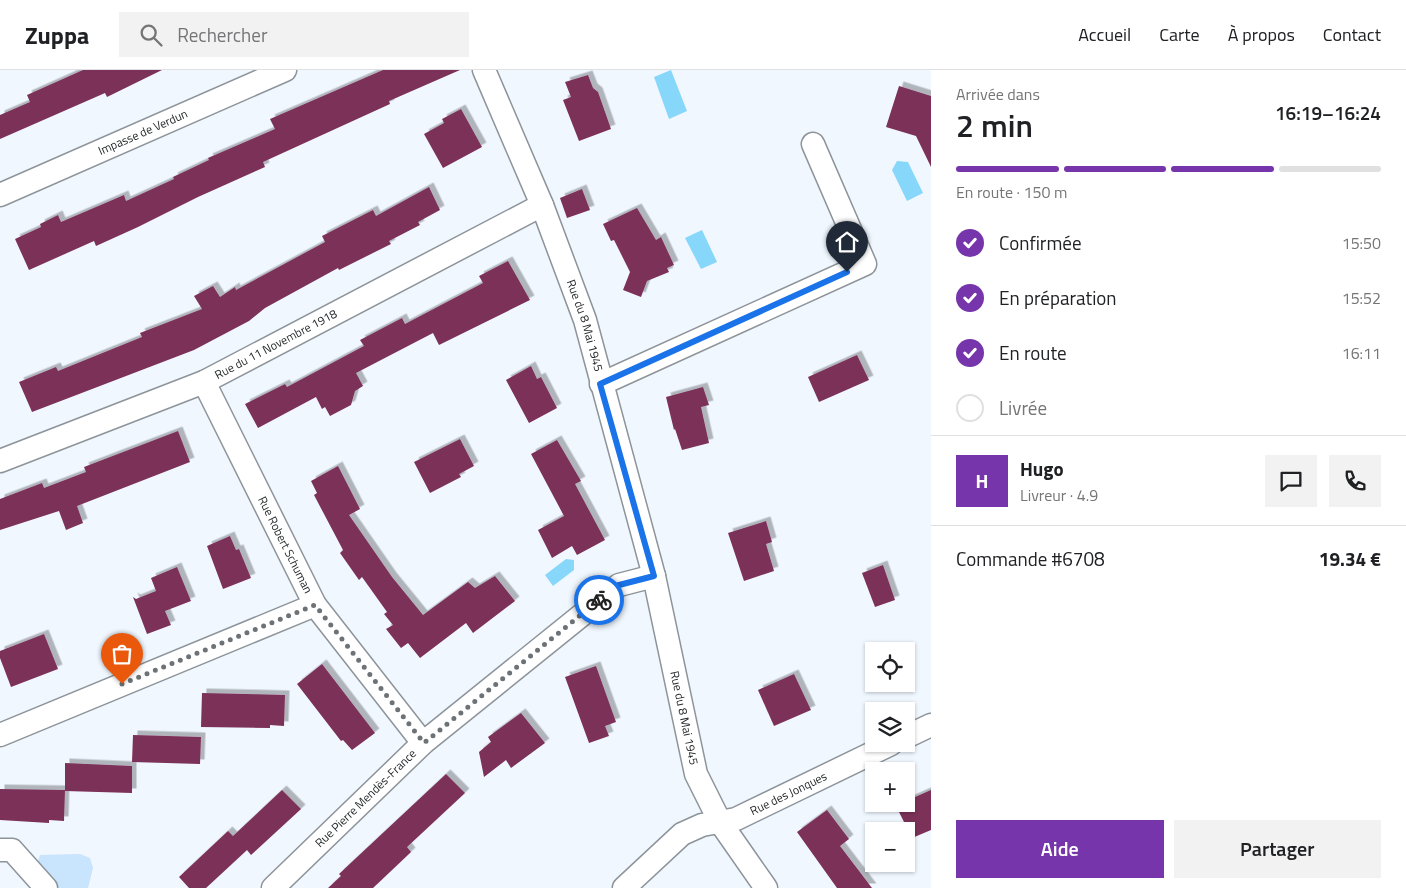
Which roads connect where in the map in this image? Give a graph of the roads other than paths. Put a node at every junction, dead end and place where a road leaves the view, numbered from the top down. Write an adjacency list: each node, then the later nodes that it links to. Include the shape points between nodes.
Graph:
1 (285, 70): 4 (street, Impasse de Verdun)
2 (484, 70): 5 (street, Rue du 8 Mai 1945)
3 (812, 144): 7 (street, via 865,264)
4 (0, 195)
5 (542, 205): 6 (street, Rue du 11 Novembre 1918); 7 (street, Rue du 8 Mai 1945, via 585,320)
6 (204, 382): 8 (street, Rue du 11 Novembre 1918); 10 (street, Rue Robert Schuman)
7 (600, 384): 9 (street, Rue du 8 Mai 1945)
8 (0, 461)
9 (654, 576): 14 (street, Rue Pierre Mendès-France, via 619,585); 16 (street, Rue du 8 Mai 1945, via 696,774)
10 (315, 605): 13 (street); 14 (street, Rue Robert Schuman)
11 (931, 724): 12 (street)
12 (915, 732)
13 (0, 735)
14 (424, 743): 19 (street, Rue Pierre Mendès-France)
15 (874, 752): 16 (street, Rue des Jonques, via 736,819)
16 (720, 822): 20 (street, Rue des Jonques, via 702,825 682,834); 21 (street, Rue du 8 Mai 1945)
17 (0, 850): 18 (street, via 12,850)
18 (46, 888)
19 (273, 888)
20 (624, 888)
21 (766, 888)

